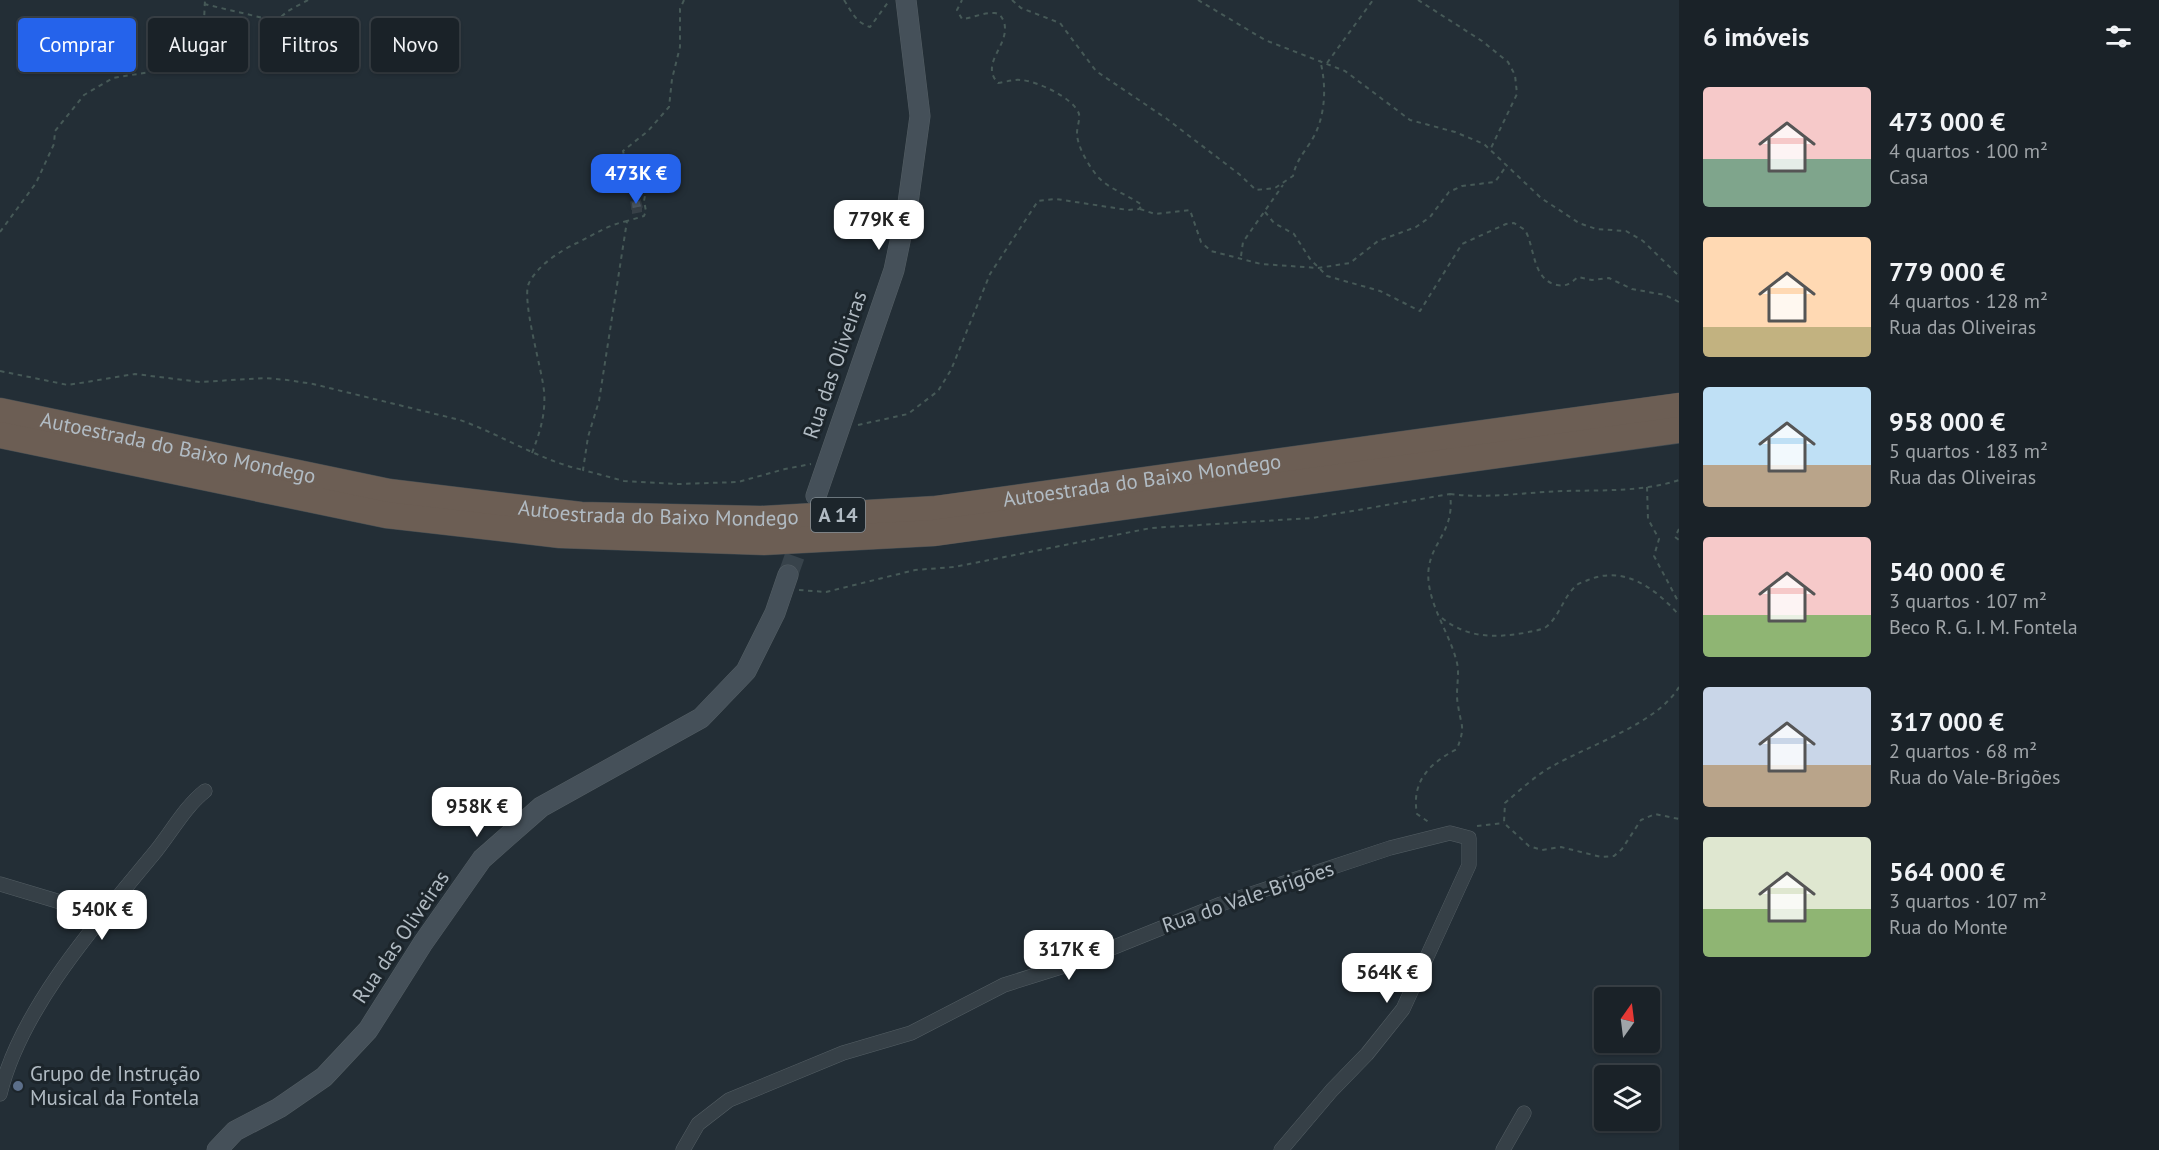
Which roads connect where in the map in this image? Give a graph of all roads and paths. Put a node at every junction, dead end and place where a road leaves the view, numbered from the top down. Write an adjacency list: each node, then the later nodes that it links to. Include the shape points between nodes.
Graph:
1 (308, 0): 11 (path, via 276,21)
2 (684, 0): 19 (path, via 669,107 623,151 626,162 646,190 644,216)
3 (845, 0): 4 (path, via 860,24 870,27)
4 (890, 0)
5 (906, 0): 28 (street, Rua das Oliveiras, via 920,116 908,203 894,270)
6 (962, 0): 17 (path, via 957,10 962,19 992,13 1003,18 1005,38 992,63 998,83 1021,80 1040,85 1074,106 1078,114 1077,134 1092,167 1112,187 1142,205)
7 (1012, 0): 16 (path, via 1021,8 1060,23 1096,71 1167,118 1256,190 1275,188)
8 (1198, 0): 12 (path, via 1264,40)
9 (1373, 0): 13 (path)
10 (1418, 0): 14 (path, via 1482,41 1512,69 1517,94)
11 (205, 2): 20 (path, via 203,41 191,57 162,70 113,78 84,95 56,131 36,183)
12 (1320, 60): 13 (path); 16 (path, via 1325,92 1322,113 1293,176)
13 (1327, 63): 14 (path, via 1345,71 1410,120 1455,132)
14 (1490, 150): 15 (path)
15 (1507, 165): 22 (path, via 1495,182 1462,186 1449,192 1430,217 1416,227 1378,241 1350,262); 23 (path, via 1541,198 1579,223 1596,230 1626,231 1643,241)
16 (1284, 182): 18 (path)
17 (1140, 209): 21 (path, via 1155,214 1190,210 1201,242 1211,251); 28 (path, via 1056,199 1038,201 990,274 951,370 938,391 908,414)
18 (1265, 212): 21 (path, via 1243,242); 22 (path, via 1274,223 1294,234)
19 (627, 221): 31 (path, via 609,224 569,247 546,262 528,284 528,305 544,393 543,425); 33 (path)
20 (0, 232)
21 (1241, 258): 22 (path, via 1261,264)
22 (1318, 268): 24 (path, via 1327,276 1380,291 1420,311 1462,244 1494,227 1514,224 1525,230 1539,272 1551,284 1562,286 1578,277 1609,278)
23 (1679, 276)
24 (1679, 302)
25 (0, 371): 31 (path, via 68,386 135,374 200,382 265,378 313,384 460,420)
26 (1679, 406): 27 (highway, Autoestrada do Baixo Mondego / A 14, via 936,509 761,519 581,515 389,492)
27 (0, 411)
28 (838, 429): 32 (street, Rua das Oliveiras)
29 (1679, 430): 30 (highway, Autoestrada do Baixo Mondego / A 14, via 934,533 764,542 560,535 386,515)
30 (0, 435)
31 (532, 453): 33 (path)
32 (826, 466): 33 (path, via 804,464 738,482 678,484 624,481); 37 (street, Rua das Oliveiras)
33 (583, 470)
34 (1679, 480): 35 (path)
35 (1647, 487): 36 (path, via 1481,498); 41 (path, via 1648,519 1659,539 1654,556)
36 (1450, 494): 40 (path, via 1312,518 1151,528 954,567 915,570 826,592); 43 (path, via 1452,519 1434,548 1428,567 1430,588)
37 (816, 496)
38 (1679, 529): 39 (path, via 1675,537)
39 (1679, 540)
40 (786, 581): 55 (street, Rua das Oliveiras, via 775,614 746,671 701,718 541,807 482,859 368,1030 324,1077 279,1108 235,1131)
41 (1679, 603)
42 (1679, 615): 43 (path, via 1650,588 1616,574 1605,574 1576,586 1547,626 1539,630 1505,638 1486,636 1468,633)
43 (1440, 616): 48 (path, via 1458,666 1458,707 1464,723 1457,749 1425,772 1414,801 1417,813)
44 (1679, 687): 47 (path, via 1637,724 1552,766 1529,783 1505,803)
45 (205, 790): 51 (street, via 192,801)
46 (1679, 819): 47 (path, via 1655,814 1641,820 1622,849 1614,856 1601,858 1561,847 1542,850 1529,846)
47 (1504, 823): 49 (path)
48 (1437, 825)
49 (1470, 832): 54 (street, via 1469,865 1403,1009 1332,1090); 56 (street, Rua do Vale-Brigões, via 1390,848 1221,904 1077,962 1004,984 911,1033 843,1053 729,1100 698,1124)
50 (0, 884): 51 (street, via 57,901)
51 (99, 920): 52 (street, via 45,997 21,1040)
52 (0, 1094)
53 (1524, 1113): 58 (street)
54 (1293, 1144): 57 (street)
55 (217, 1150)
56 (683, 1150)
57 (1281, 1150)
58 (1503, 1150)

